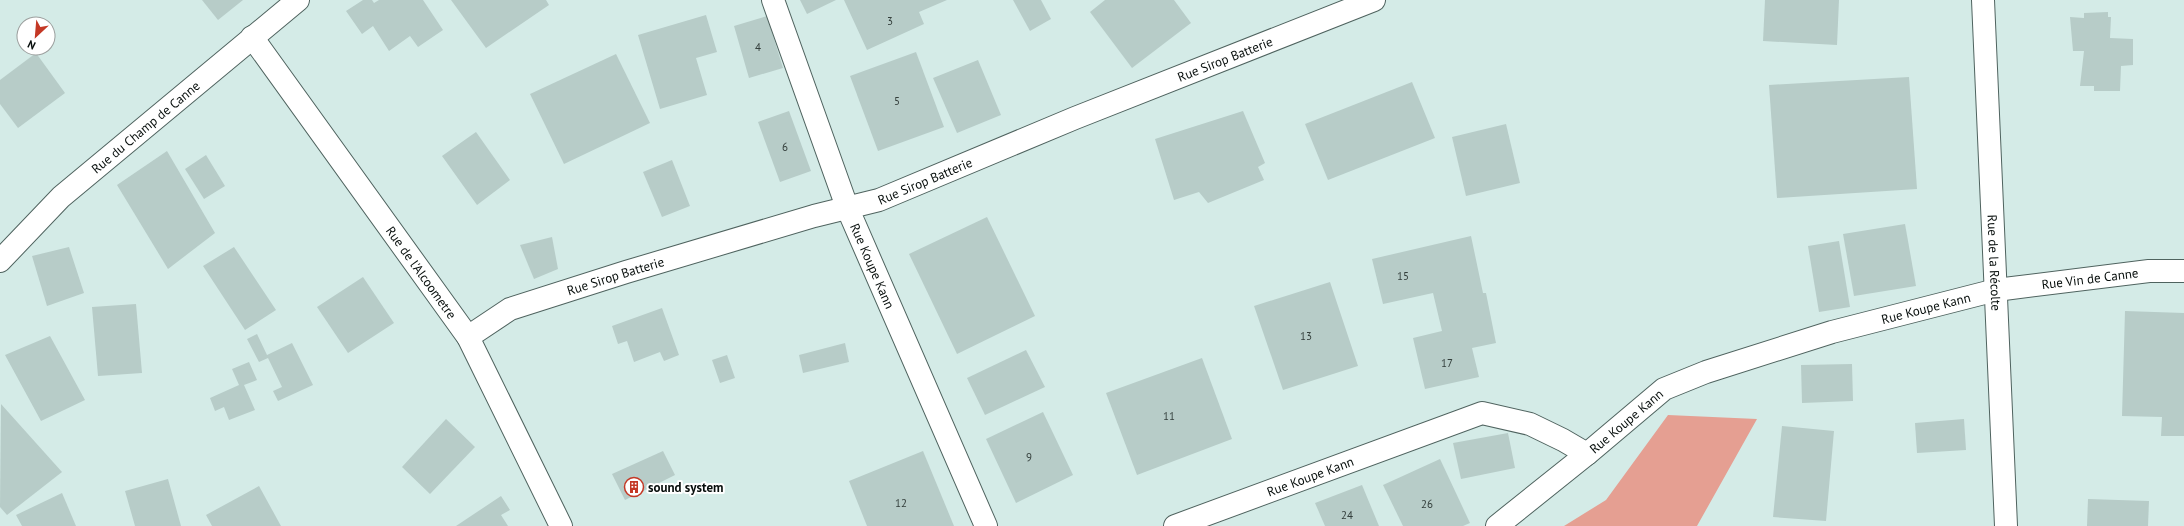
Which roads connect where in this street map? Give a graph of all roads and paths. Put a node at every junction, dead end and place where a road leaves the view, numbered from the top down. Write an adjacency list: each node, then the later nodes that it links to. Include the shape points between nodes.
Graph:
1 (298, 0): 5 (street, Rue du Champ de Canne)
2 (773, 0): 6 (street, Rue Koupe Kann)
3 (1374, 0): 6 (street, Rue Sirop Batterie, via 1075,118 879,200)
4 (1983, 0): 9 (street, Rue de la Récolte)
5 (252, 37): 7 (street, Rue du Champ de Canne, via 61,197); 10 (street, Rue de l'Alcoometre)
6 (847, 207): 10 (street, Rue Sirop Batterie, via 510,309); 13 (street, Rue Koupe Kann)
7 (0, 261)
8 (2184, 271): 9 (street, Rue Vin de Canne, via 2149,271)
9 (1996, 290): 11 (street, Rue Koupe Kann, via 1832,332 1706,372 1664,389); 16 (street, Rue de la Récolte)
10 (468, 337): 12 (street, Rue de l'Alcoometre)
11 (1587, 454): 14 (street, Rue Koupe Kann, via 1530,424 1482,413); 15 (street)
12 (561, 526)
13 (986, 526)
14 (1175, 526)
15 (1497, 526)
16 (2006, 526)

